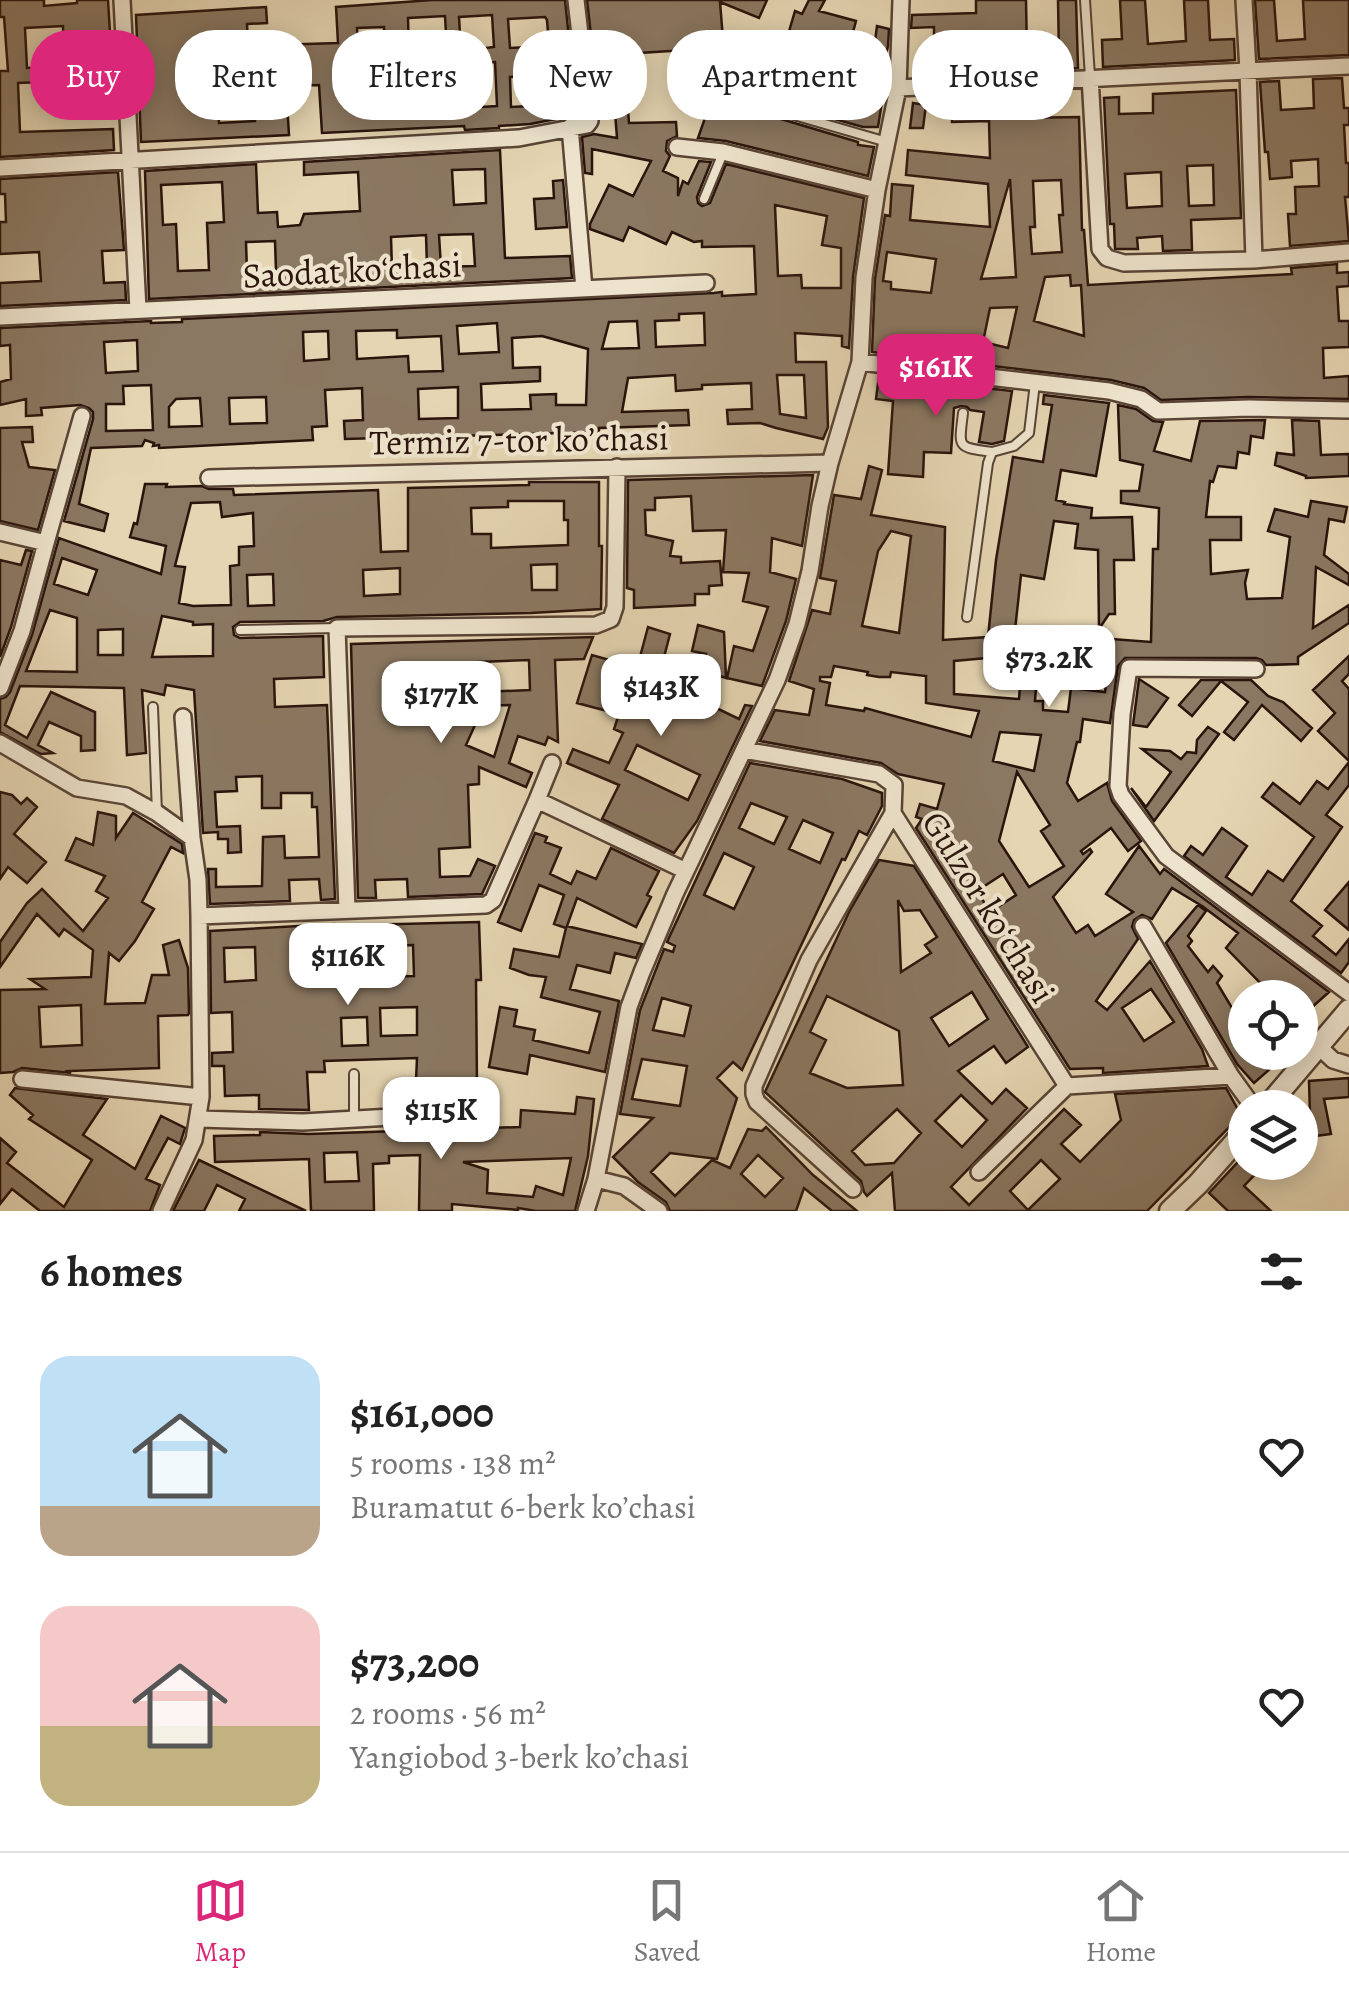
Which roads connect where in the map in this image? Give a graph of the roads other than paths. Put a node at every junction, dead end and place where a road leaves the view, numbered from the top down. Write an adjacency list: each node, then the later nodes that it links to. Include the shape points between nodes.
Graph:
1 (122, 0): 15 (street)
2 (576, 0): 11 (street, via 590,121)
3 (901, 0): 9 (street)
4 (1085, 0): 8 (lane)
5 (1244, 0): 7 (street)
6 (1349, 66): 7 (street)
7 (1248, 71): 8 (street); 20 (street)
8 (1090, 78): 9 (street); 20 (street, via 1100,249 1107,258)
9 (898, 88): 12 (street)
10 (811, 120): 12 (lane)
11 (570, 128): 15 (street, via 519,138); 22 (street)
12 (887, 142): 17 (street)
13 (677, 147): 14 (street)
14 (724, 152): 17 (street); 18 (lane)
15 (131, 160): 16 (street); 23 (street)
16 (0, 168)
17 (876, 190): 25 (street)
18 (704, 199)
19 (1349, 252): 20 (street)
20 (1254, 260)
21 (706, 283): 22 (street, Saodat koʻchasi)
22 (584, 289): 23 (street, Saodat koʻchasi)
23 (138, 310): 24 (street, Saodat koʻchasi)
24 (0, 317)
25 (860, 362): 26 (street); 31 (street)
26 (1035, 382): 27 (street, via 1109,391 1158,411); 30 (lane, via 1029,434)
27 (1349, 410)
28 (963, 413): 30 (lane, via 962,445)
29 (82, 416): 35 (street)
30 (992, 452): 36 (lane)
31 (830, 464): 32 (street, Termiz 7-tor koʼchasi); 44 (street, via 796,624)
32 (617, 467): 33 (street, Termiz 7-tor koʼchasi); 37 (street, via 611,619 596,625)
33 (209, 478)
34 (0, 532): 35 (street)
35 (46, 543): 40 (street)
36 (967, 617)
37 (337, 628): 38 (lane); 51 (street)
38 (240, 630)
39 (1256, 670): 54 (street, via 1129,668 1120,795 1166,856)
40 (0, 688)
41 (153, 708): 47 (lane)
42 (183, 716): 49 (street)
43 (0, 744): 47 (street, via 71,786 118,793)
44 (744, 750): 48 (street, Gulzor koʻchasi, via 879,774 894,785); 50 (street)
45 (552, 763): 46 (street)
46 (537, 800): 50 (street); 51 (street, via 489,904)
47 (157, 813): 49 (street)
48 (894, 813): 61 (street, Gulzor koʻchasi); 71 (street, via 810,960 754,1086 758,1102)
49 (192, 838): 52 (street)
50 (686, 871): 70 (street, via 629,1007)
51 (346, 910): 52 (street)
52 (199, 916): 64 (street)
53 (1143, 926): 59 (street)
54 (1349, 994)
55 (1349, 1010): 56 (street)
56 (1319, 1047): 57 (street); 63 (street)
57 (1349, 1065)
58 (354, 1074): 67 (lane)
59 (1231, 1076): 61 (street); 62 (street)
60 (22, 1079): 64 (street)
61 (1067, 1086): 69 (street)
62 (1241, 1090)
63 (1282, 1090)
64 (201, 1098): 66 (street)
65 (427, 1115): 67 (street)
66 (198, 1119): 67 (street); 72 (street)
67 (354, 1119)
68 (1228, 1150): 75 (street)
69 (979, 1172)
70 (596, 1179): 73 (street); 74 (street, via 624,1186)
71 (852, 1189)
72 (160, 1211)
73 (586, 1211)
74 (659, 1211)
75 (1170, 1211)

